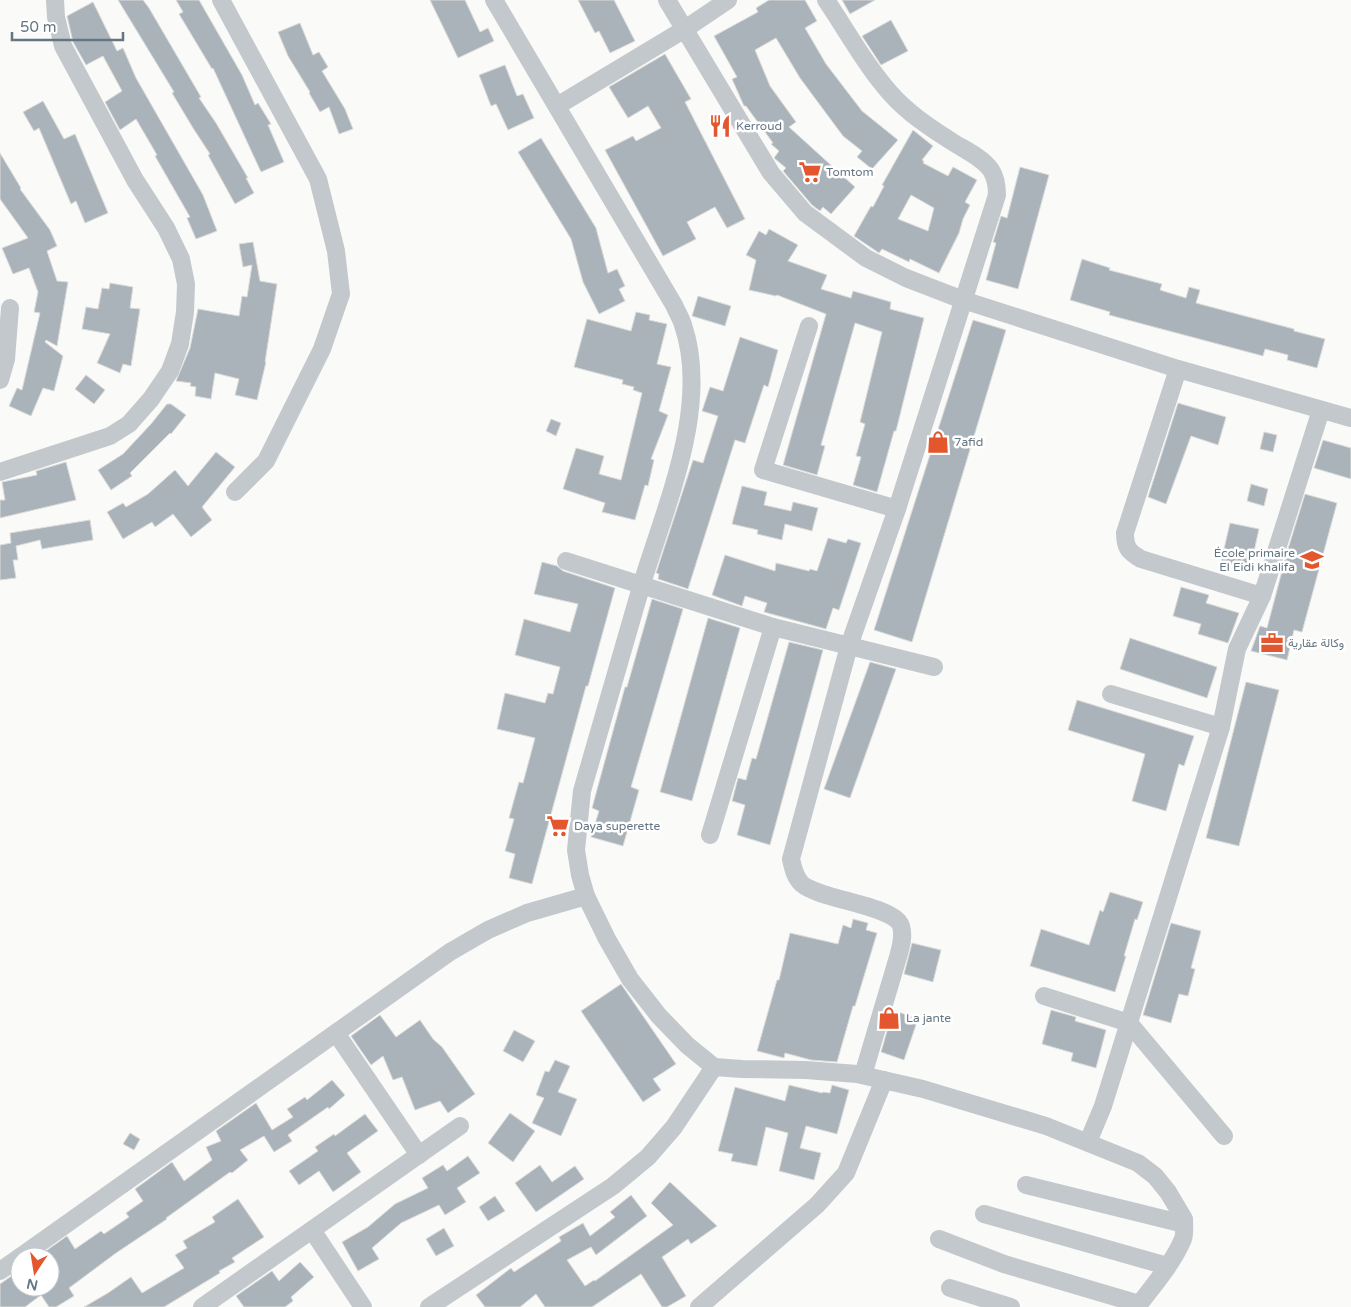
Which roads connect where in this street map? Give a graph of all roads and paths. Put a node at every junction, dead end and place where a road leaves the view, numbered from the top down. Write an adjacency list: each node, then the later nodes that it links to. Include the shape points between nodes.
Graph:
1 (55, 0): 16 (street, via 64,46 181,259 186,284 185,312 180,344 170,371 129,424 110,436)
2 (221, 0): 17 (street, via 318,179 336,251 341,294 322,349 266,461)
3 (494, 0): 8 (street)
4 (667, 0): 7 (street)
5 (728, 0): 7 (street)
6 (826, 0): 9 (street, via 891,94 910,113 982,161 996,181 996,195)
7 (685, 29): 8 (street); 9 (street, via 771,173 805,213 866,258)
8 (557, 106): 20 (street, via 674,305 688,351 692,380 681,462)
9 (962, 300): 12 (street); 18 (street)
10 (10, 308): 13 (street, via 6,360)
11 (809, 326): 18 (street, via 763,470)
12 (1178, 369): 14 (street); 21 (street, via 1125,533 1125,544 1141,559)
13 (0, 380)
14 (1321, 410): 15 (street); 21 (street)
15 (1351, 418)
16 (0, 472)
17 (235, 492)
18 (898, 509): 23 (street)
19 (566, 562): 20 (street)
20 (642, 585): 22 (street); 28 (street, via 582,791 576,850)
21 (1262, 596): 26 (street, via 1237,649)
22 (773, 626): 23 (street); 27 (street)
23 (849, 646): 24 (street); 33 (street, via 791,859 794,872 803,884 891,914 901,924 898,957)
24 (934, 667)
25 (1111, 694): 26 (street)
26 (1221, 727): 30 (street)
27 (710, 836)
28 (586, 896): 31 (street, via 527,913 488,930 450,952); 32 (street, via 630,979 659,1016)
29 (1044, 996): 30 (street)
30 (1129, 1023): 36 (street); 37 (street, via 1104,1106)
31 (336, 1033): 38 (street); 44 (street)
32 (714, 1067): 33 (street); 50 (street, via 674,1127 648,1157 620,1180)
33 (863, 1075): 34 (street)
34 (884, 1080): 37 (street, via 992,1109); 51 (street, via 846,1174 817,1205)
35 (460, 1126): 38 (street)
36 (1224, 1136)
37 (1088, 1142): 41 (street, via 1138,1163 1155,1176 1168,1192)
38 (419, 1155): 42 (street)
39 (1026, 1185): 41 (street)
40 (984, 1214): 45 (street)
41 (1184, 1224): 45 (street, via 1183,1237)
42 (312, 1230): 48 (street); 49 (street)
43 (939, 1239): 47 (street, via 1004,1264)
44 (34, 1247)
45 (1167, 1266): 47 (street)
46 (950, 1288): 52 (street)
47 (1138, 1305)
48 (202, 1307)
49 (363, 1307)
50 (429, 1307)
51 (699, 1307)
52 (1010, 1307)

